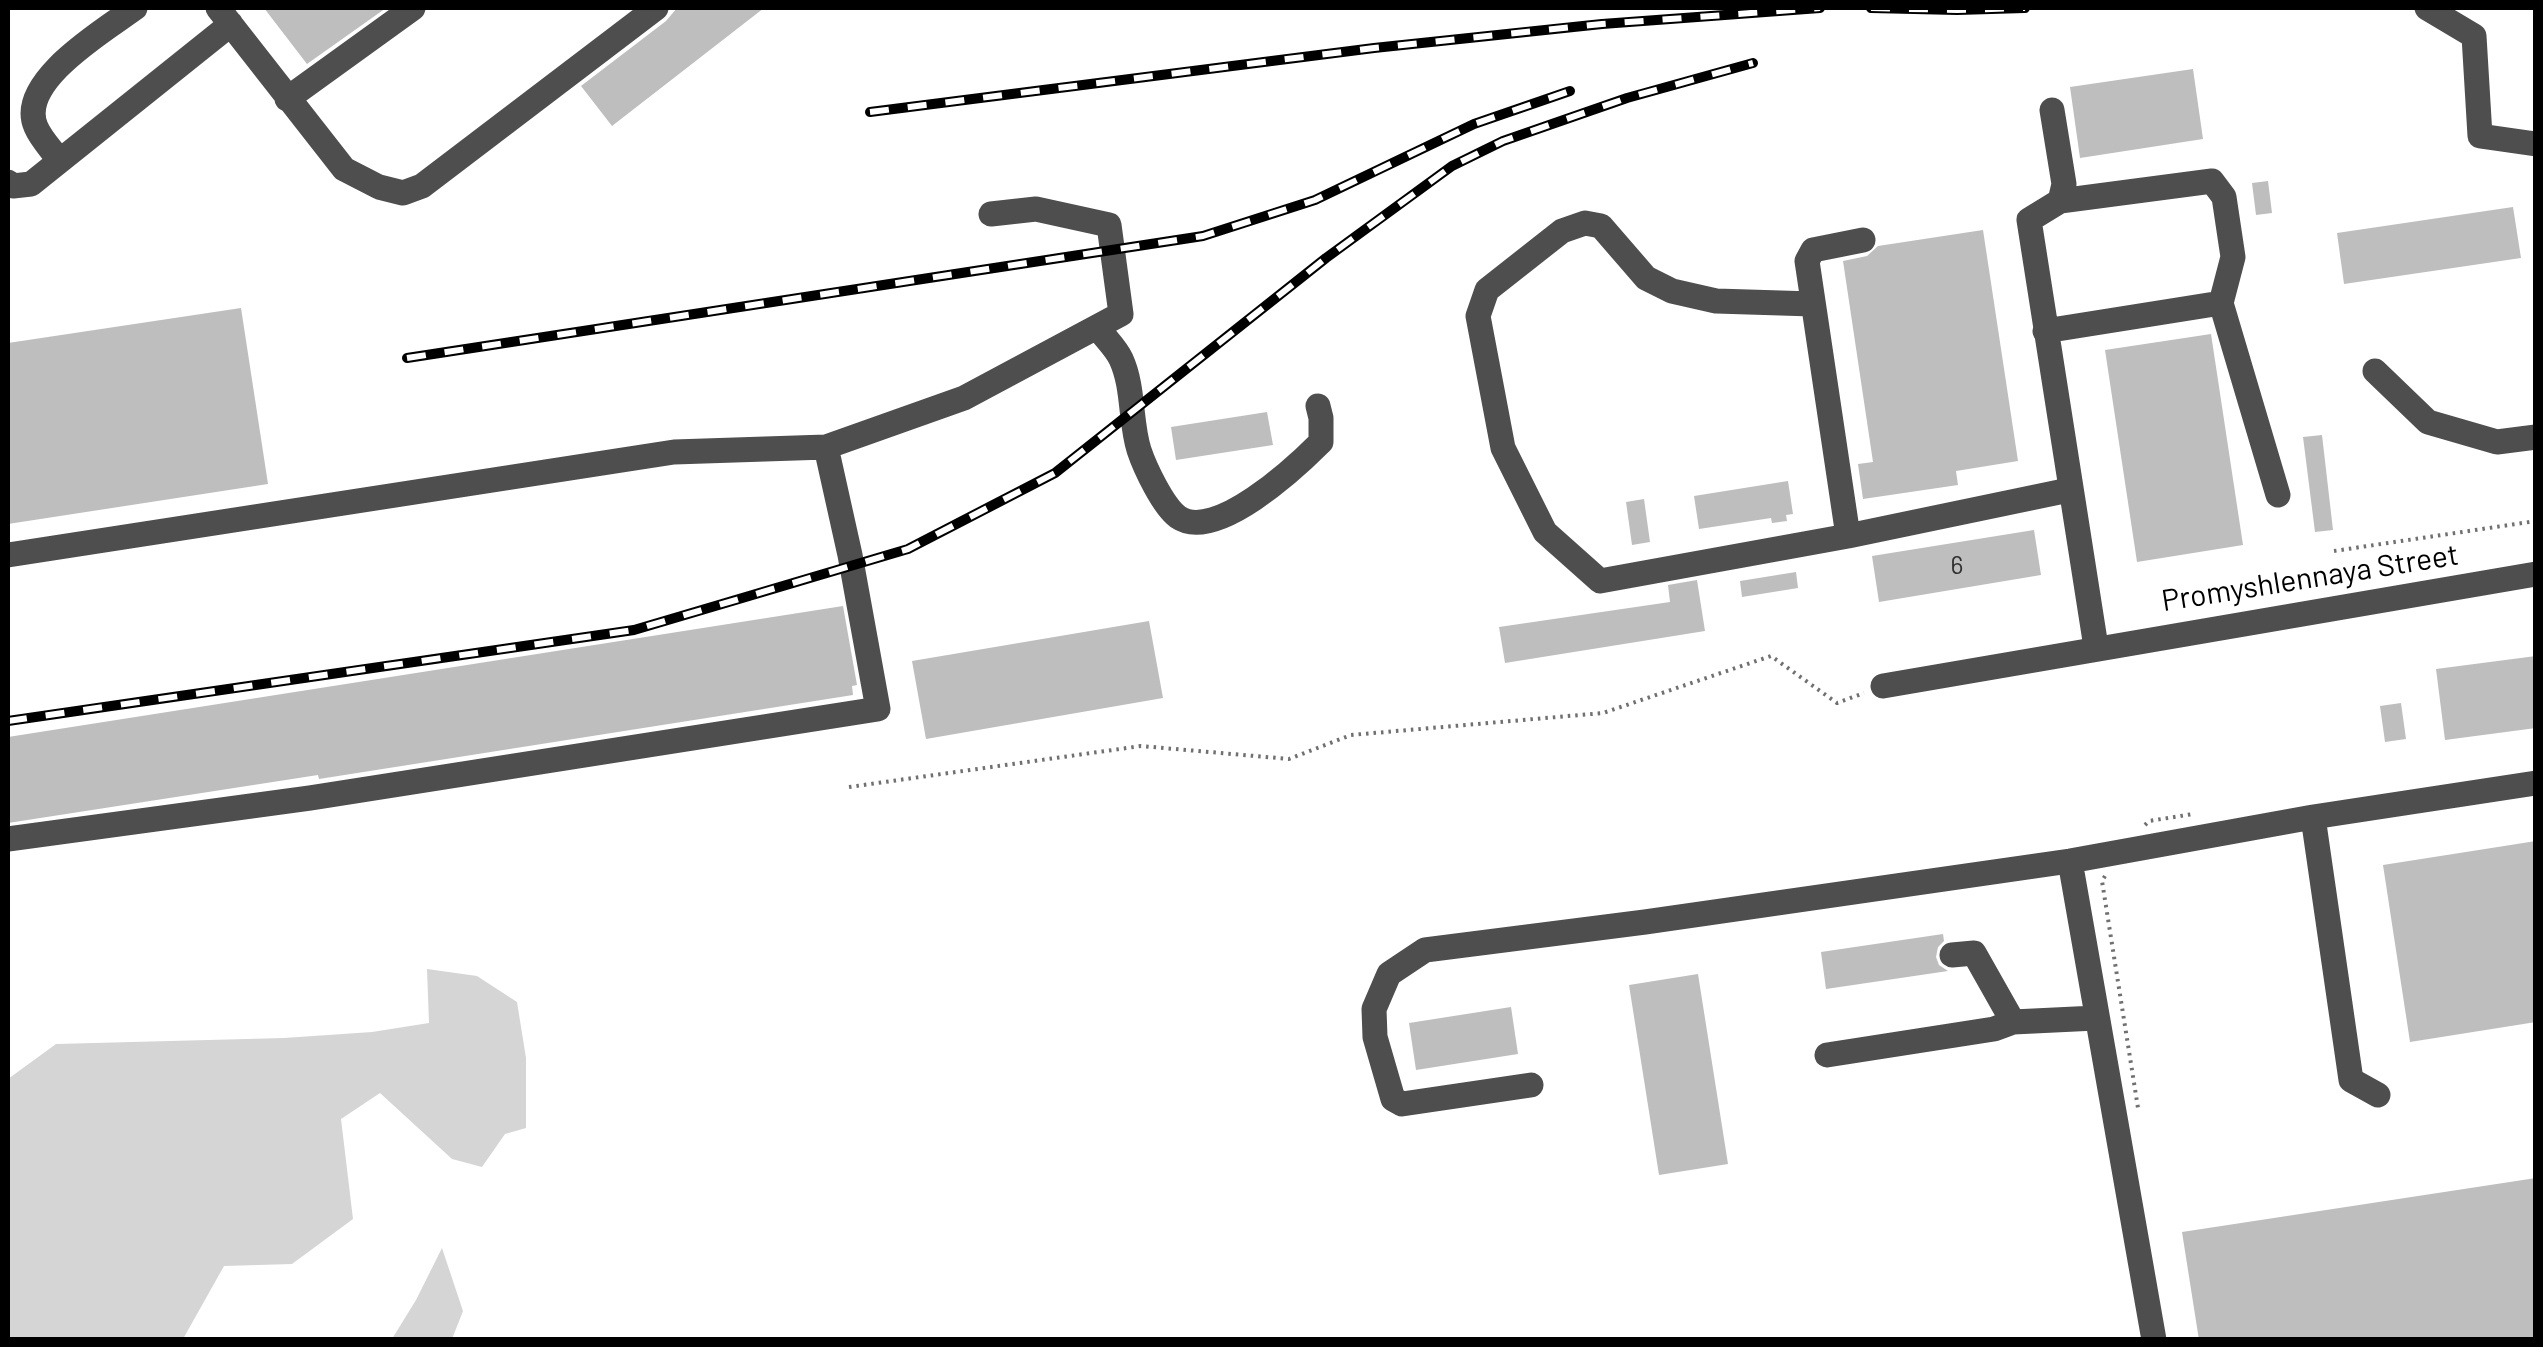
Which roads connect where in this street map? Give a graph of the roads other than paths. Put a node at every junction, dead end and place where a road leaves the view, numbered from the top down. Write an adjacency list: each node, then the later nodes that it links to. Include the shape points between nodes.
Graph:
1 (134, 8): 9 (street, via 48,73 35,125)
2 (413, 8): 6 (street)
3 (656, 8): 6 (street, via 422,186 403,193 344,169)
4 (2427, 8): 8 (street, via 2474,36 2480,136)
5 (225, 16): 6 (street); 9 (street)
6 (286, 99)
7 (2052, 110): 11 (street, via 2064,184)
8 (2536, 144)
9 (59, 160): 10 (street, via 31,184)
10 (8, 182)
11 (2060, 200): 15 (street, via 2212,182 2224,197 2233,256); 17 (street, via 2029,220)
12 (990, 214): 16 (street, via 1036,209 1110,225 1121,314)
13 (1863, 240): 14 (street, via 1813,250 1807,261)
14 (1812, 304): 24 (street); 24 (street, via 1716,302 1672,291 1646,278 1601,226 1586,223 1562,231 1487,290 1478,316 1503,448 1545,532 1600,581)
15 (2221, 304): 17 (street); 23 (street)
16 (1098, 328): 19 (street, via 1121,359 1148,472 1170,509 1191,522 1236,511 1303,460 1321,442); 21 (street, via 964,398)
17 (2046, 331): 22 (street)
18 (2375, 371): 20 (street, via 2428,422 2497,442)
19 (1318, 406)
20 (2536, 437)
21 (826, 447): 25 (street, via 674,452); 31 (street, via 878,709)
22 (2069, 490): 24 (street); 27 (street)
23 (2278, 494)
24 (1848, 536)
25 (8, 556)
26 (2536, 574): 27 (street, Promyshlennaya Street)
27 (2096, 647): 28 (street, Promyshlennaya Street)
28 (1883, 686)
29 (2536, 783): 30 (street)
30 (2313, 817): 32 (street); 38 (street, via 2351,1080)
31 (8, 839)
32 (2070, 860): 34 (street); 37 (street, via 1424,950 1389,974 1374,1009 1375,1038 1393,1099 1402,1104)
33 (1952, 955): 35 (street, via 1974,953)
34 (2096, 1018): 35 (street); 39 (street)
35 (2013, 1022): 36 (street)
36 (1826, 1055)
37 (1531, 1085)
38 (2378, 1095)
39 (2154, 1340)

